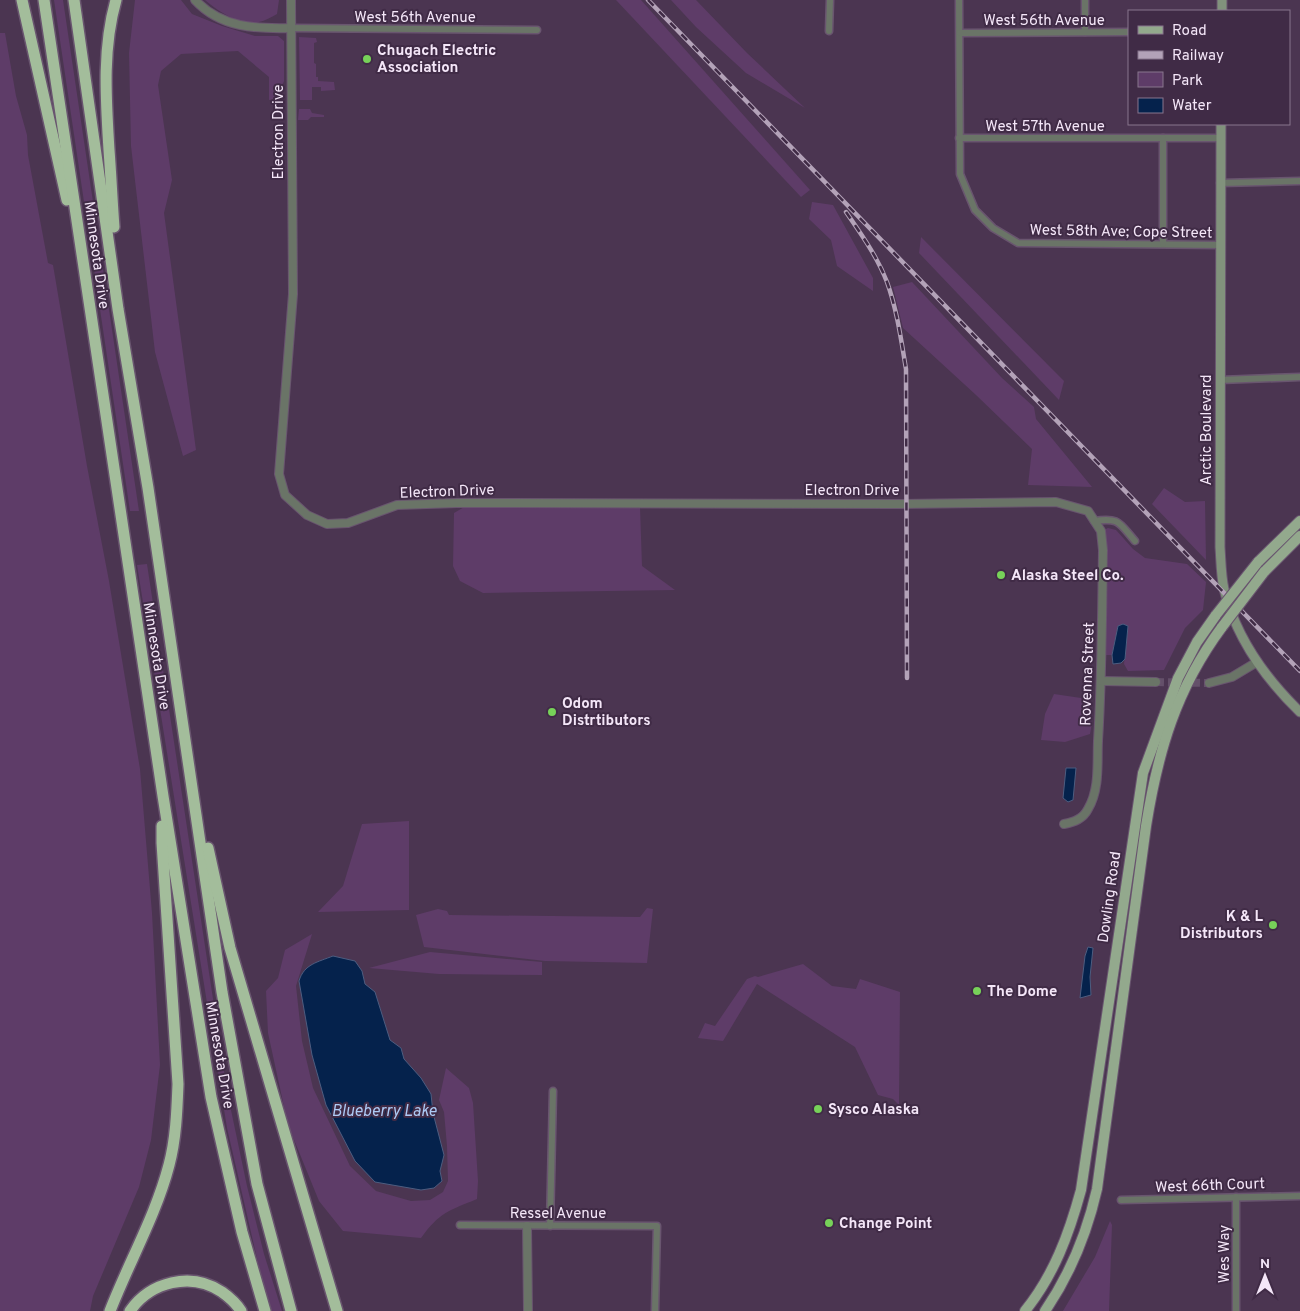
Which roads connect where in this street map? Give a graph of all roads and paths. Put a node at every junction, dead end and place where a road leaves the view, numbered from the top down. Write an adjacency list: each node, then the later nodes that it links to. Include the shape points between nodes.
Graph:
1 (22, 0): 25 (highway)
2 (44, 0): 25 (highway, Minnesota Drive)
3 (74, 0): 24 (highway, Minnesota Drive)
4 (116, 0): 24 (highway, via 107,42 106,81)
5 (195, 0): 10 (street, via 213,14 237,25)
6 (291, 0): 10 (street, Electron Drive)
7 (830, 0): 12 (street)
8 (960, 0): 15 (street, West 58th Ave; Cope Street)
9 (1085, 0): 13 (street)
10 (292, 28): 11 (street, West 56th Avenue); 28 (street, Electron Drive, via 293,294 279,474 285,496 307,515 328,524 348,523 397,505 457,503 1056,502)
11 (537, 30)
12 (829, 31)
13 (1084, 32): 14 (street, West 56th Avenue); 15 (street, West 56th Avenue)
14 (1128, 32)
15 (960, 33): 17 (street, West 58th Ave; Cope Street)
16 (1221, 125): 19 (main road, Arctic Boulevard)
17 (959, 138): 18 (street, West 57th Avenue); 22 (street, West 58th Ave; Cope Street, via 960,174 975,210 993,228 1018,242)
18 (1163, 138): 19 (street, West 57th Avenue); 22 (street)
19 (1221, 138): 21 (main road, Arctic Boulevard)
20 (1300, 181): 21 (street)
21 (1220, 183): 23 (main road, Arctic Boulevard)
22 (1163, 244): 23 (street, West 58th Ave; Cope Street)
23 (1220, 245): 27 (main road, Arctic Boulevard)
24 (118, 309): 38 (highway, Minnesota Drive)
25 (91, 317): 39 (highway, Minnesota Drive)
26 (1300, 377): 27 (street)
27 (1220, 380): 33 (main road, Arctic Boulevard, via 1223,584 1243,638)
28 (1088, 511): 29 (street, Rovenna Street)
29 (1094, 521): 32 (street, via 1118,521); 34 (street, Rovenna Street, via 1101,531 1103,550)
30 (1300, 521): 56 (main road, Dowling Road, bridge, via 1258,562 1197,642 1178,678 1143,773 1081,1190 1059,1258)
31 (1300, 536): 57 (main road, Dowling Road, bridge, via 1264,572 1201,657 1165,737 1146,826 1097,1189 1082,1243)
32 (1135, 541)
33 (1257, 662): 36 (street, via 1232,677); 37 (main road, Arctic Boulevard, via 1276,688)
34 (1102, 681): 35 (street); 40 (street, Rovenna Street, via 1096,791 1082,817)
35 (1156, 682)
36 (1209, 683)
37 (1300, 712)
38 (192, 781): 52 (highway, Minnesota Drive, via 222,992 256,1184); 53 (highway, via 230,948)
39 (163, 796): 48 (highway, via 162,843 177,1109 165,1180); 51 (highway, Minnesota Drive, via 211,1097)
40 (1064, 824)
41 (553, 1091): 47 (street)
42 (1300, 1196): 43 (street, West 66th Court)
43 (1236, 1197): 44 (street, West 66th Court); 58 (street, Wes Way)
44 (1121, 1200)
45 (460, 1225): 46 (street, Ressel Avenue)
46 (527, 1226): 47 (street, Ressel Avenue); 54 (street)
47 (550, 1226): 55 (street, Ressel Avenue, via 657,1226)
48 (110, 1311)
49 (130, 1311): 50 (highway, via 138,1300 157,1287 186,1281 219,1290)
50 (241, 1311)
51 (264, 1311)
52 (291, 1311)
53 (337, 1311)
54 (528, 1311)
55 (655, 1311)
56 (1025, 1311)
57 (1045, 1311)
58 (1236, 1311)

